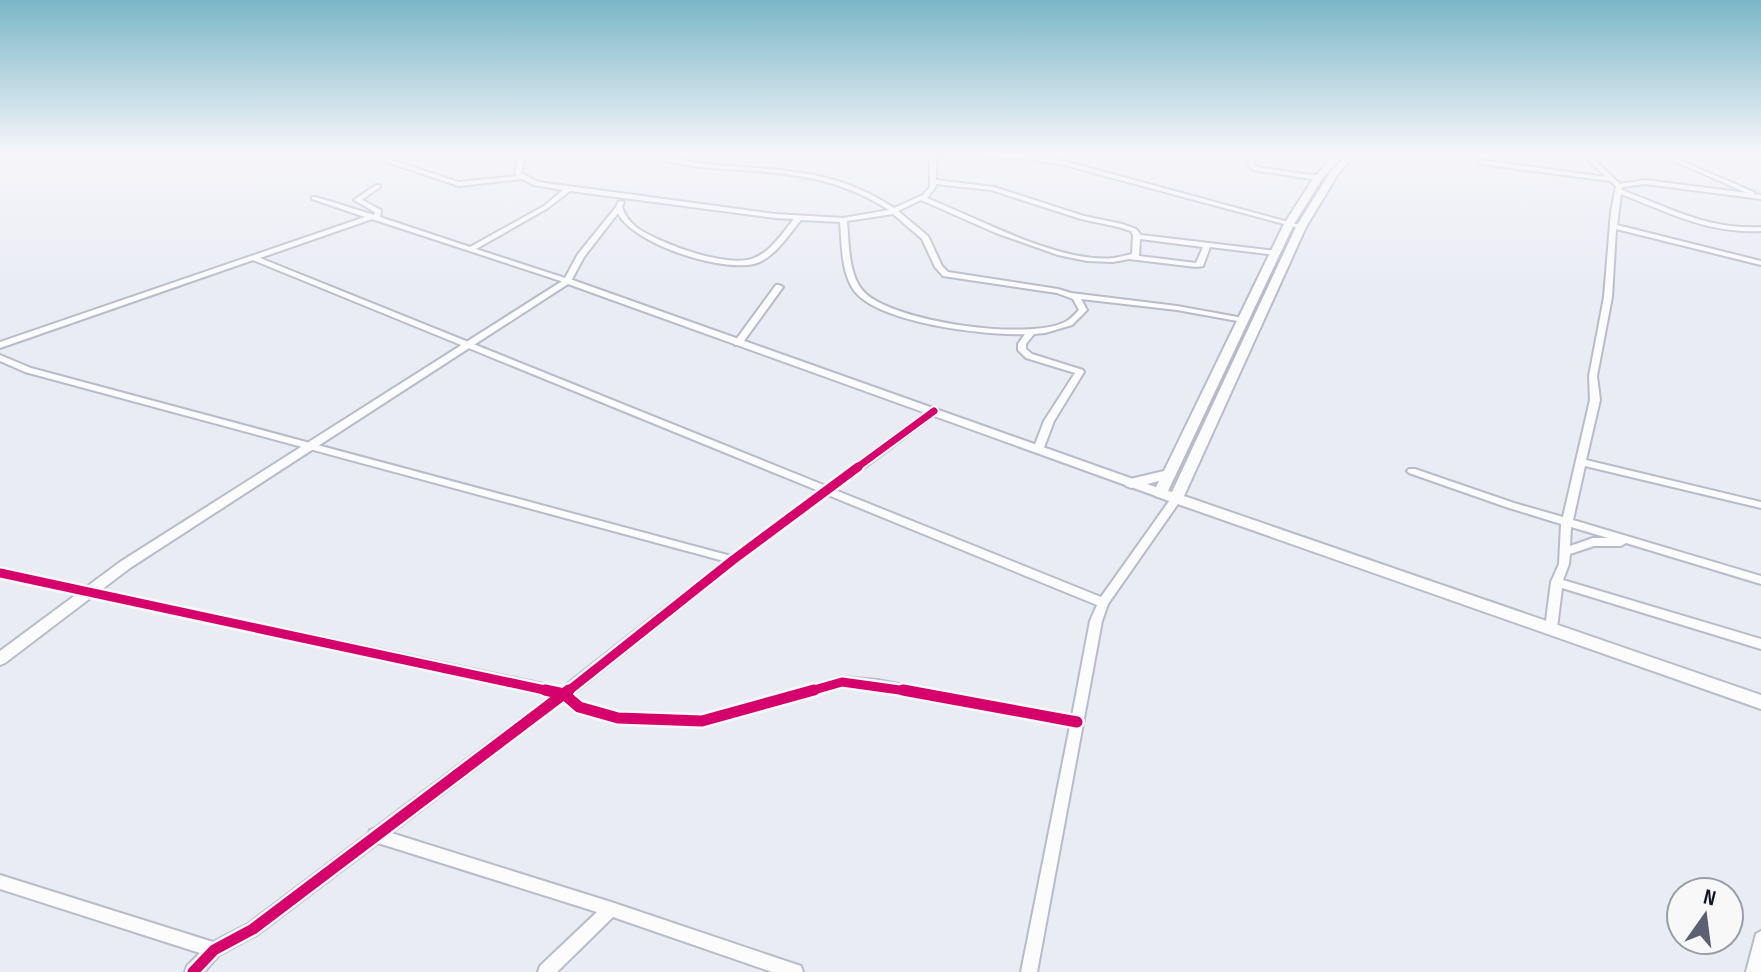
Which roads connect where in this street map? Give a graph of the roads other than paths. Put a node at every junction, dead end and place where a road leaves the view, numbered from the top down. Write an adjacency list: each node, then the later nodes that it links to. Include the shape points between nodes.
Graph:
1 (315, 198): 16 (street)
2 (359, 198): 16 (street, via 379,211)
3 (557, 198): 24 (street)
4 (623, 198): 14 (street)
5 (635, 198): 17 (street)
6 (871, 198): 15 (street)
7 (922, 198): 15 (street); 26 (street, via 1030,246 1092,257)
8 (1028, 198): 22 (street, via 1120,225)
9 (1196, 198): 19 (street)
10 (1308, 198): 19 (main road)
11 (1315, 198): 19 (main road)
12 (1616, 198): 20 (street)
13 (1646, 198): 21 (street, via 1719,229)
14 (619, 207): 17 (street, via 624,220 664,243 732,264 766,254); 29 (street)
15 (891, 212): 18 (street); 31 (street, via 923,236 946,274)
16 (373, 218): 24 (street); 27 (street)
17 (799, 218): 18 (street)
18 (843, 220): 33 (street, via 852,274 865,298 901,315 948,325)
19 (1295, 225): 25 (main road); 37 (main road)
20 (1614, 226): 28 (street); 42 (street, via 1593,376 1595,400)
21 (1761, 229)
22 (1138, 237): 23 (street); 26 (street, via 1136,255)
23 (1207, 245): 25 (street); 26 (street, via 1196,265)
24 (469, 250): 29 (street)
25 (1276, 253): 32 (main road)
26 (1130, 257)
27 (255, 258): 34 (street); 36 (street)
28 (1761, 263)
29 (567, 281): 34 (street); 35 (street)
30 (779, 287): 35 (street)
31 (1071, 295): 32 (street); 33 (street, via 1082,303 1080,316 1058,329)
32 (1243, 320): 37 (main road)
33 (1031, 332): 41 (street, via 1022,344 1029,356 1080,372 1049,421)
34 (470, 343): 40 (street); 47 (street)
35 (738, 343): 39 (street)
36 (0, 345)
37 (1234, 354): 44 (main road); 45 (main road)
38 (0, 358): 40 (street)
39 (934, 411): 41 (street); 47 (street)
40 (308, 447): 54 (street); 58 (street)
41 (1038, 450): 46 (street)
42 (1581, 462): 49 (street); 51 (street)
43 (1412, 471): 51 (street)
44 (1169, 474): 46 (main road); 48 (main road)
45 (1184, 480): 48 (main road); 50 (main road)
46 (1131, 483): 48 (street)
47 (831, 490): 54 (street); 59 (street)
48 (1168, 496): 50 (main road); 59 (street, via 1163,517)
49 (1761, 505)
50 (1202, 507): 60 (main road)
51 (1570, 521): 52 (street); 53 (street)
52 (1635, 542): 53 (street, via 1593,542); 56 (street)
53 (1564, 552): 57 (street)
54 (733, 560): 63 (street)
55 (0, 573): 58 (street)
56 (1761, 580)
57 (1558, 583): 60 (street); 61 (street)
58 (86, 592): 62 (street); 63 (street)
59 (1103, 603): 65 (street)
60 (1551, 628): 64 (main road)
61 (1761, 644)
62 (0, 659)
63 (564, 694): 65 (street, via 579,707 618,718 702,721 842,682); 66 (street)
64 (1761, 702)
65 (1077, 722): 74 (street)
66 (375, 835): 68 (street); 70 (street, via 253,929)
67 (0, 882): 70 (street)
68 (611, 909): 72 (street); 73 (street)
69 (1761, 939): 75 (street)
70 (214, 950): 71 (street)
71 (193, 972)
72 (546, 972)
73 (795, 972)
74 (1029, 972)
75 (1754, 972)

